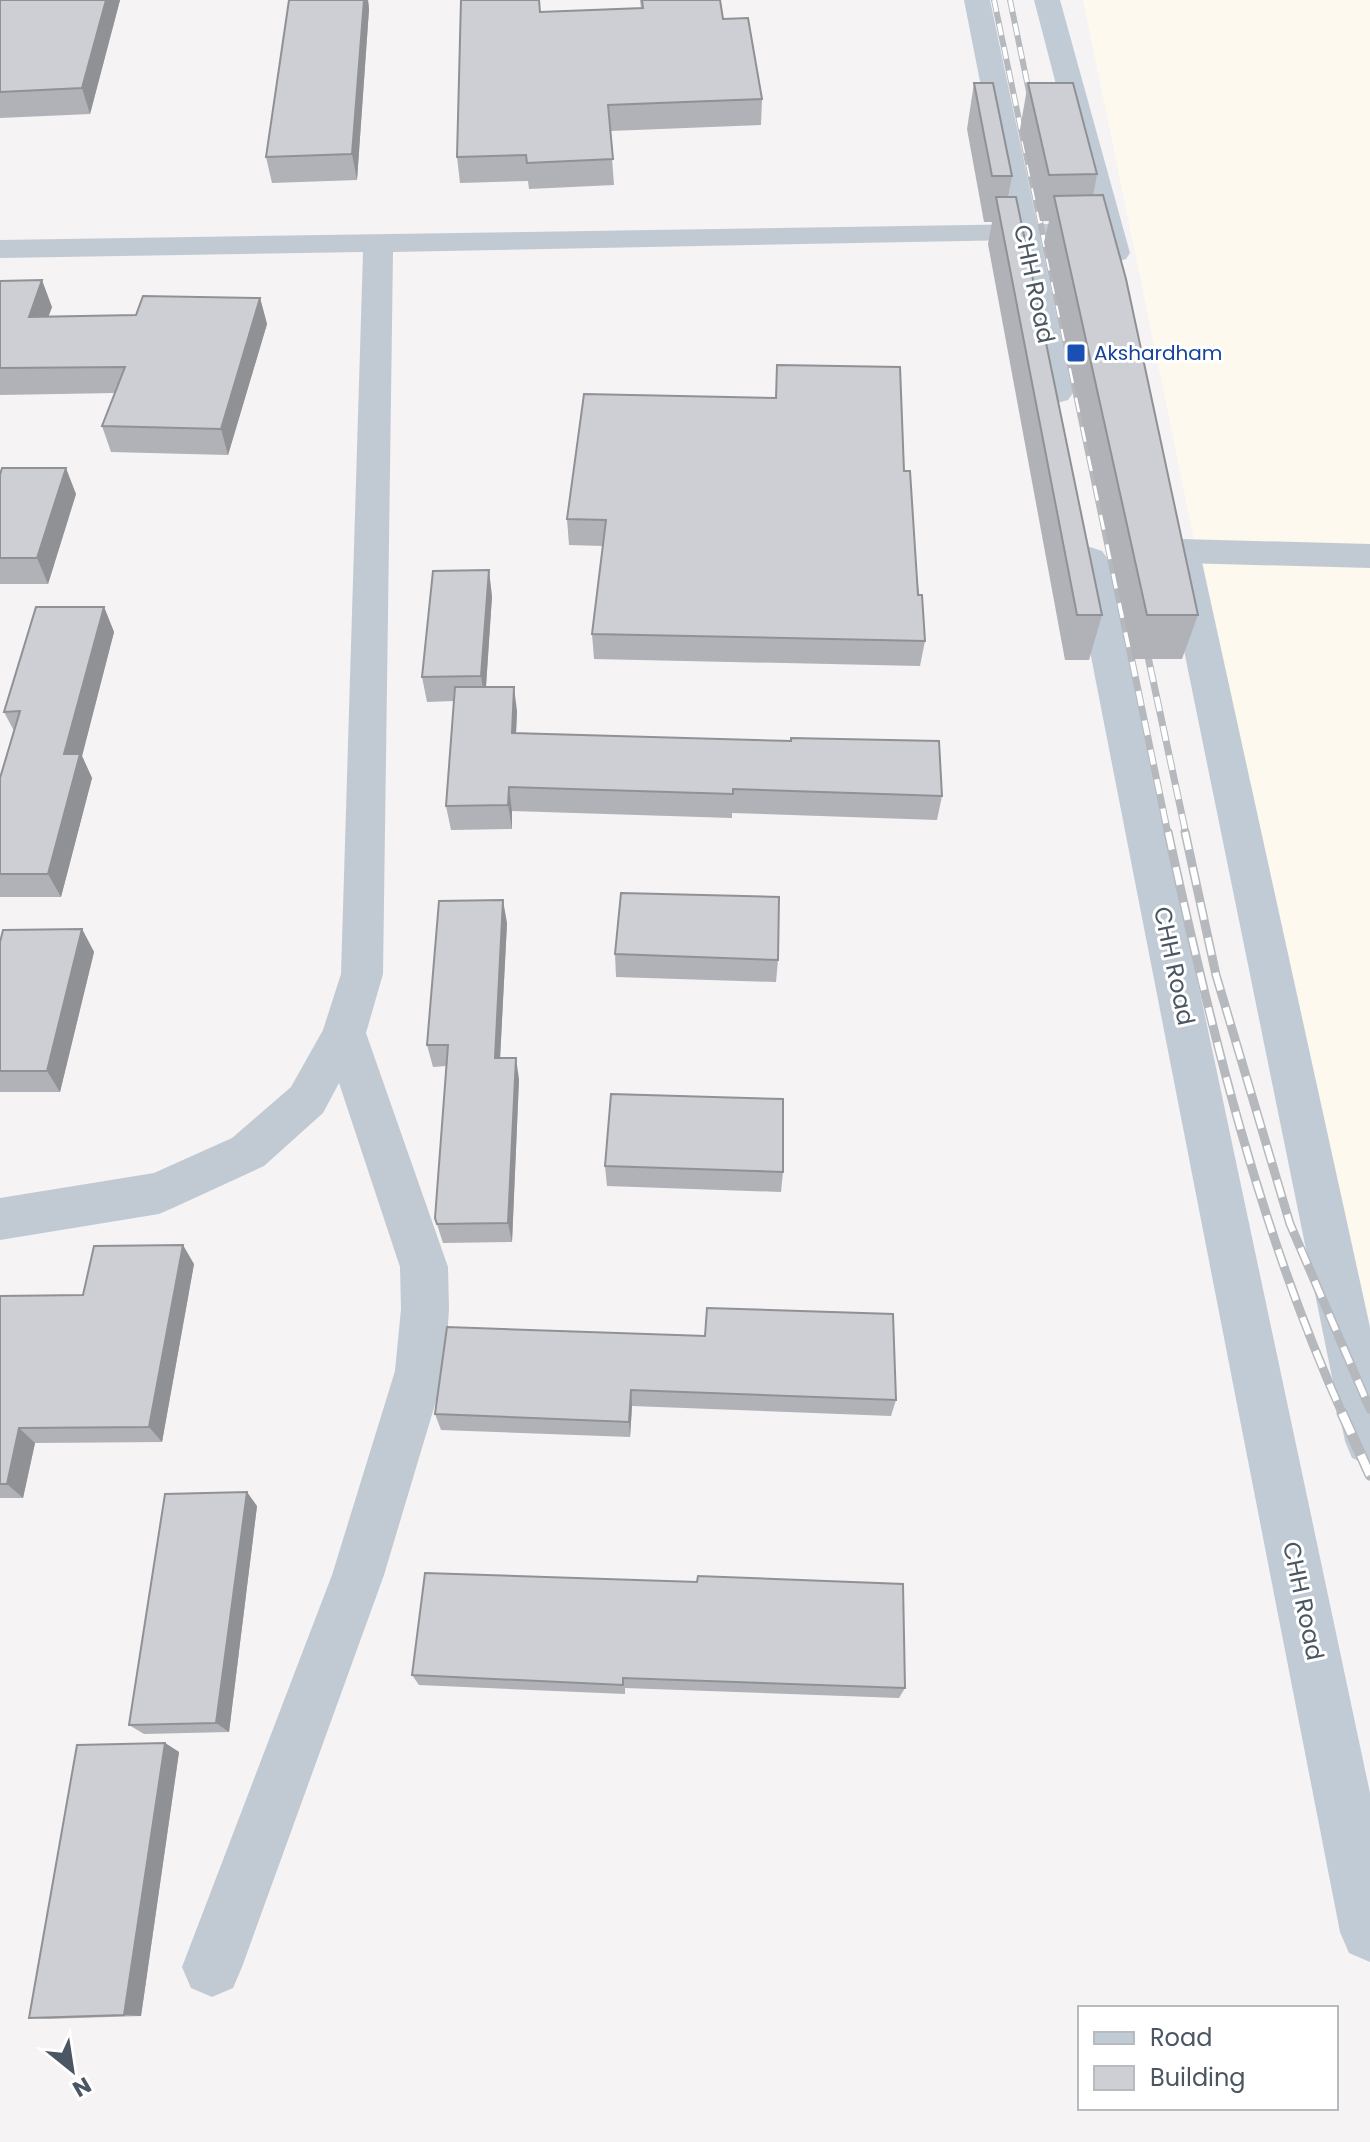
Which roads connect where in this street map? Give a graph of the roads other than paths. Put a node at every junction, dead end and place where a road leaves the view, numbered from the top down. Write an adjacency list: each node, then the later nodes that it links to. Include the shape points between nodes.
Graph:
1 (977, 0): 4 (street, CHH Road)
2 (1047, 0): 3 (street)
3 (1110, 232): 4 (street); 7 (street)
4 (1024, 233): 5 (street); 8 (street, CHH Road)
5 (378, 243): 6 (street); 11 (street, via 362,974)
6 (0, 249)
7 (1124, 293)
8 (1065, 435)
9 (1084, 528): 14 (street, CHH Road)
10 (1370, 556): 13 (street, via 1179,536)
11 (344, 1033): 12 (street, via 307,1100 248,1152 159,1193); 15 (street, via 424,1267 420,1371 358,1575)
12 (0, 1219)
13 (1370, 1441)
14 (1370, 1932)
15 (212, 1967)

